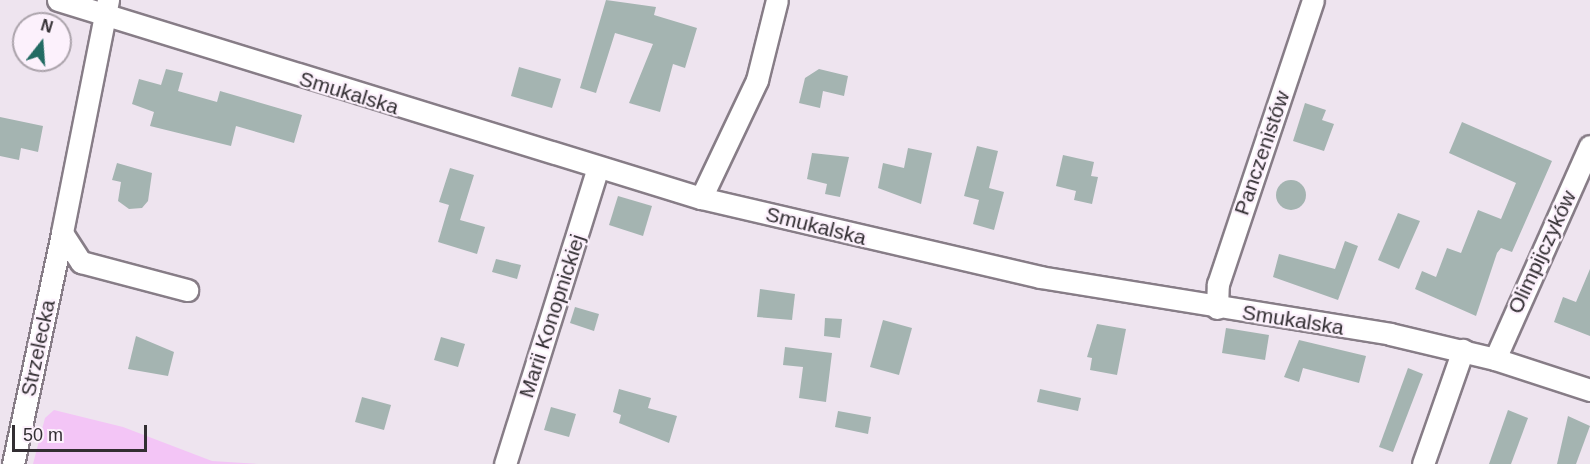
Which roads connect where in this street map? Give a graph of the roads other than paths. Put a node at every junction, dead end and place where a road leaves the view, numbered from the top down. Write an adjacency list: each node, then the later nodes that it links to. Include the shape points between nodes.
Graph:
1 (58, 0): 4 (street, Smukalska)
2 (777, 0): 7 (street, via 757,80)
3 (1313, 0): 10 (street, Panczenistów, via 1218,284)
4 (107, 9): 6 (street, Smukalska); 8 (street, Strzelecka)
5 (1590, 146): 12 (street, Olimpijczyków)
6 (598, 167): 7 (street, Smukalska); 15 (street, Marii Konopnickiej)
7 (701, 198): 10 (street, Smukalska, via 938,256)
8 (62, 233): 9 (street, via 81,262); 14 (street, Strzelecka)
9 (187, 290)
10 (1217, 308): 11 (street, Smukalska)
11 (1463, 350): 12 (street, Smukalska); 16 (street)
12 (1496, 359): 13 (street, Smukalska)
13 (1590, 390)
14 (14, 464)
15 (505, 464)
16 (1423, 464)

